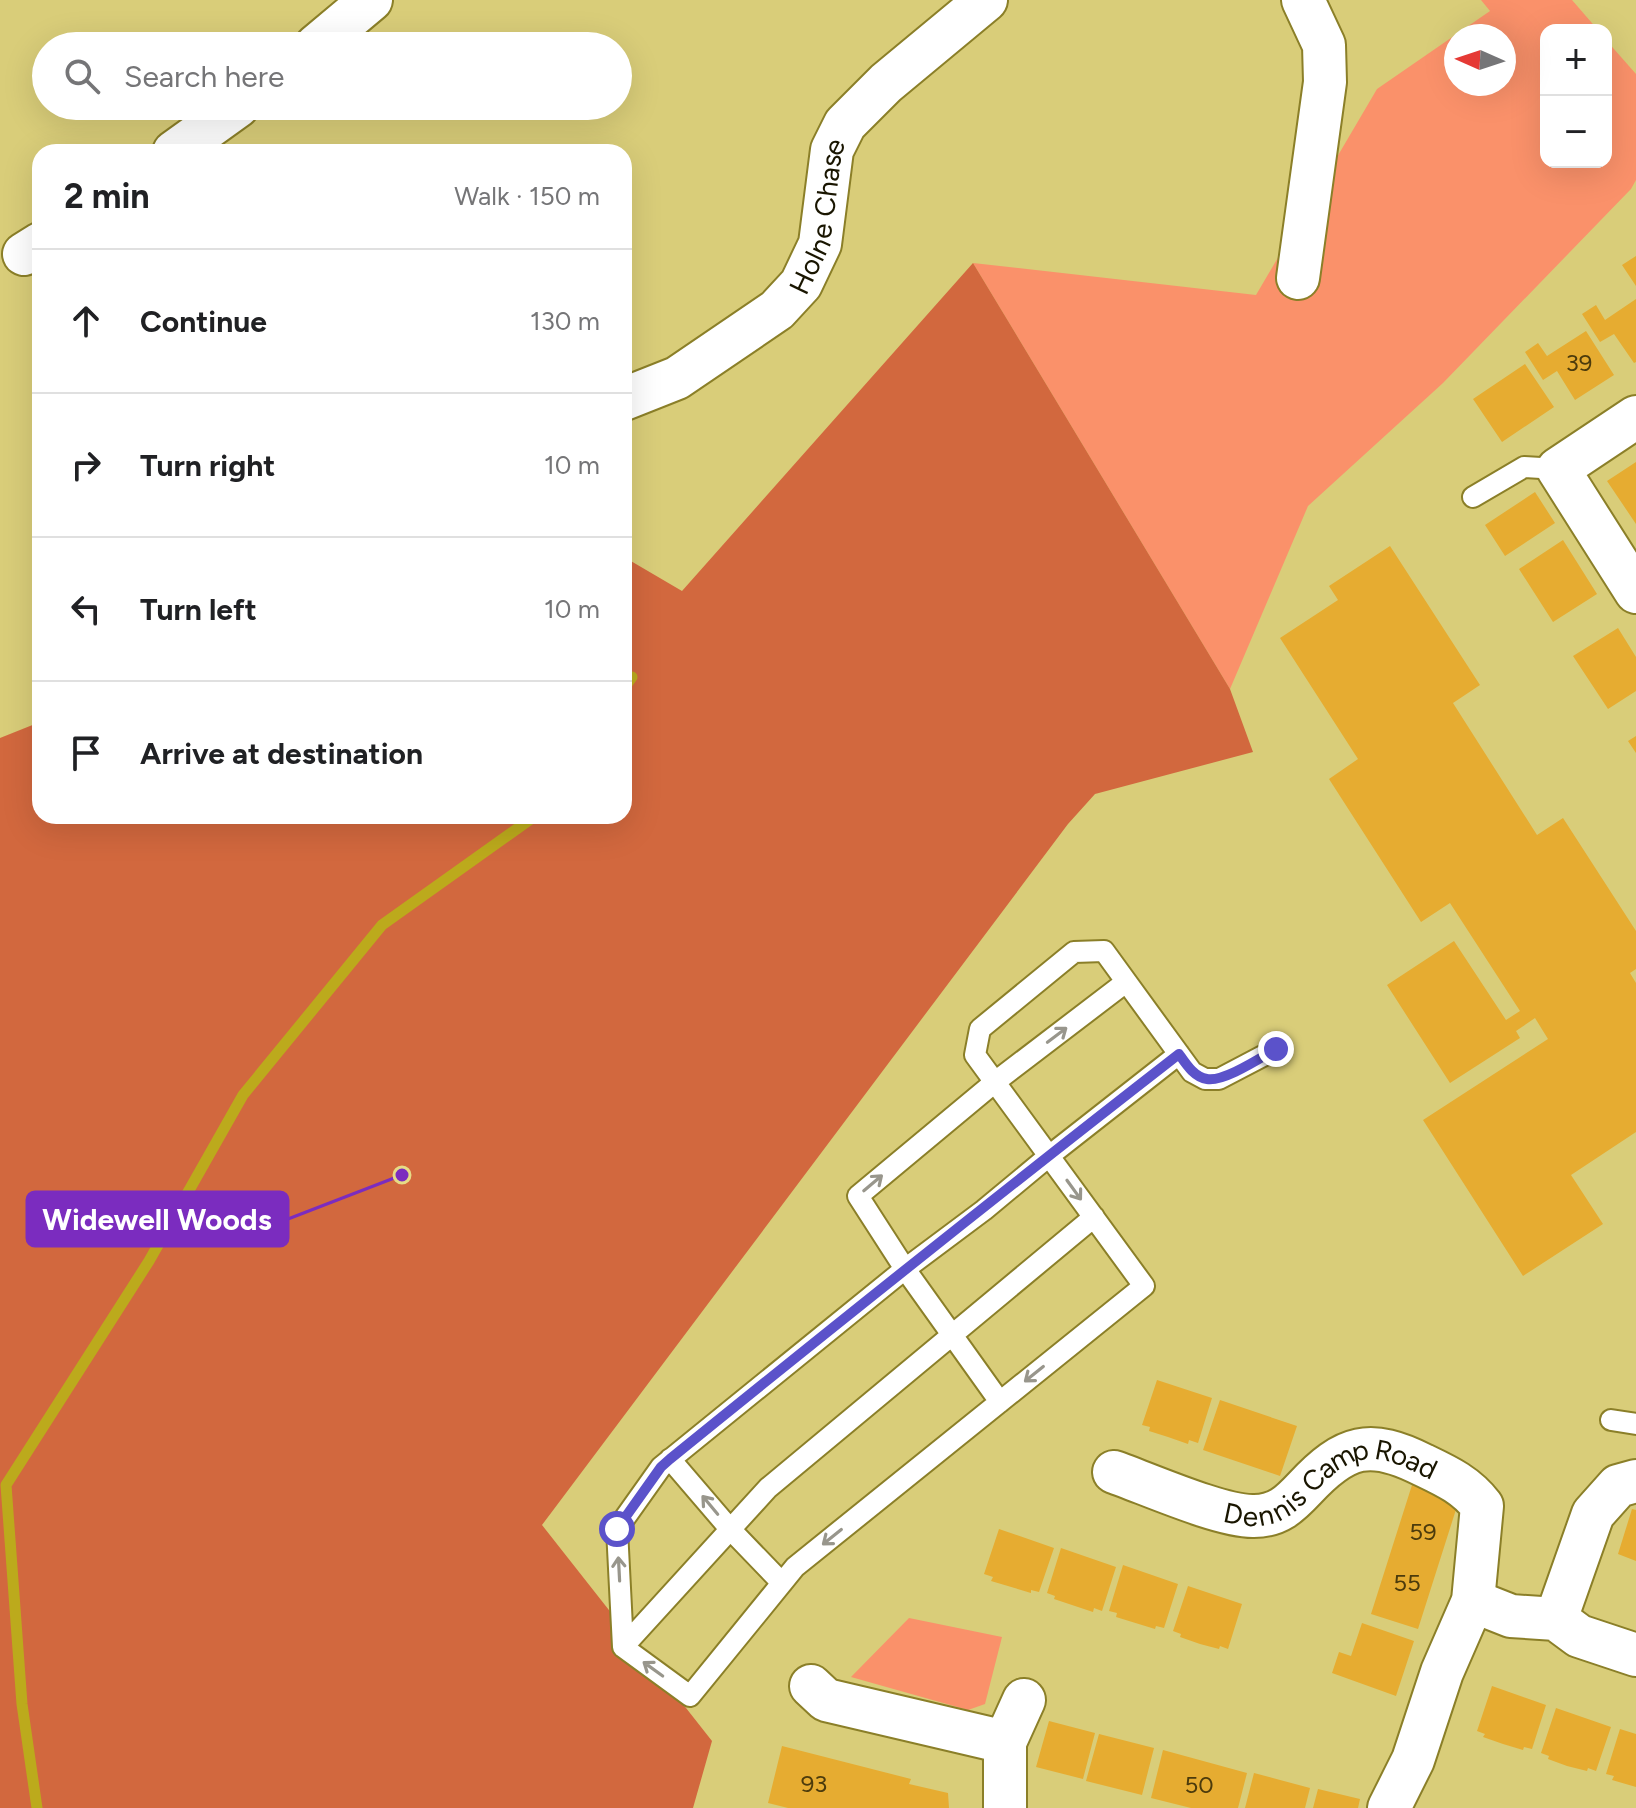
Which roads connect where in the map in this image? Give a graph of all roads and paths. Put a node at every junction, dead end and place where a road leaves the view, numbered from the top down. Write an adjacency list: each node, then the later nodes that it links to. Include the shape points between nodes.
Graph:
1 (371, 0): 4 (street)
2 (986, 0): 8 (street, Holne Chase, via 845,124 832,150 820,244 801,284 777,310 677,378)
3 (1303, 0): 7 (street, via 1324,45 1325,82)
4 (333, 32)
5 (219, 120): 6 (street)
6 (185, 144)
7 (1298, 278)
8 (632, 396)
9 (1636, 417): 10 (street)
10 (1558, 469): 11 (lane, via 1524,467); 12 (street)
11 (1473, 497)
12 (1636, 592)
13 (1126, 982): 15 (lane); 16 (lane, one-way to 13); 16 (lane, via 1104,951 1074,952 980,1029 975,1055)
14 (1276, 1049): 15 (lane, via 1219,1079 1192,1072)
15 (1179, 1054): 17 (lane)
16 (995, 1082): 17 (lane); 19 (lane, one-way to 16, via 858,1196)
17 (1049, 1156): 18 (lane, one-way to 18); 19 (lane)
18 (1094, 1217): 20 (lane); 21 (lane, one-way to 21, via 1144,1286)
19 (905, 1269): 20 (lane); 24 (lane)
20 (953, 1336): 21 (lane); 27 (lane, via 768,1488)
21 (1000, 1402): 28 (lane, one-way to 28, via 795,1567)
22 (1611, 1420): 23 (lane)
23 (1636, 1424)
24 (670, 1459): 27 (lane, one-way to 24); 31 (lane, one-way to 24, via 617,1529)
25 (1114, 1472): 29 (street, Dennis Camp Road, via 1252,1517 1282,1510 1349,1453 1379,1448 1400,1453 1459,1483 1482,1506)
26 (1636, 1481): 30 (street, via 1618,1486 1593,1514)
27 (730, 1529): 28 (lane); 31 (lane)
28 (782, 1583): 31 (lane, one-way to 31, via 690,1696)
29 (1473, 1601): 30 (street, via 1511,1616); 36 (street, Dennis Camp Road)
30 (1556, 1619): 32 (street, via 1579,1636)
31 (623, 1647)
32 (1636, 1655)
33 (811, 1686): 35 (street, via 826,1700)
34 (1024, 1700): 35 (street)
35 (1005, 1742): 37 (street)
36 (1394, 1797)
37 (1005, 1808)

